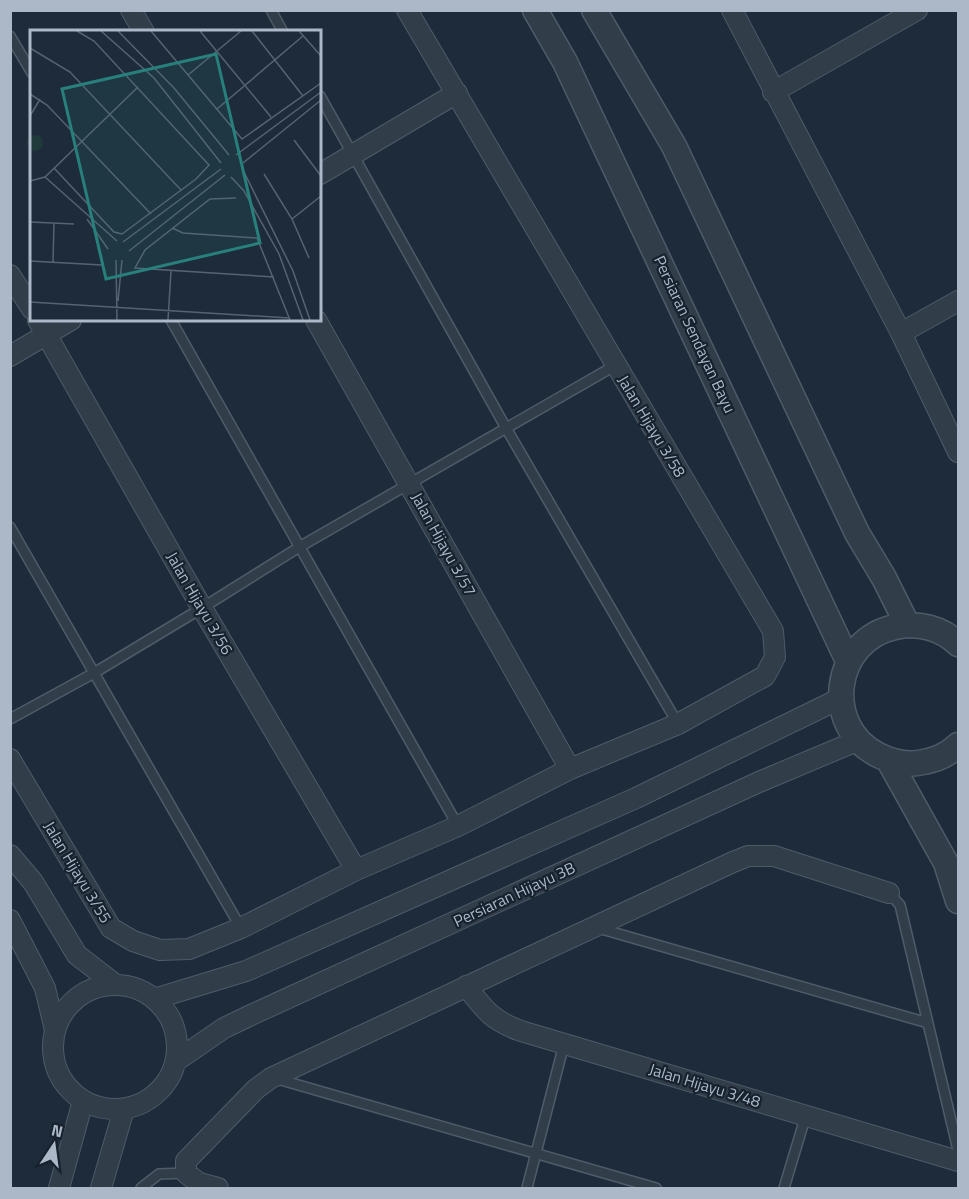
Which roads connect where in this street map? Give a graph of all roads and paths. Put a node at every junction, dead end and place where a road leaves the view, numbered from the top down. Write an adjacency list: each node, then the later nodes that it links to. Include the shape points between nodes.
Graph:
1 (131, 10): 8 (street)
2 (271, 10): 9 (lane)
3 (407, 10): 13 (street, Jalan Hijayu 3/58)
4 (536, 10): 35 (street, Persiaran Sendayan Bayu, via 565,62)
5 (594, 10): 33 (street, via 674,146 856,533)
6 (732, 10): 12 (street)
7 (917, 10): 12 (street)
8 (143, 30)
9 (282, 30)
10 (10, 36): 11 (lane)
11 (30, 70)
12 (773, 92): 24 (street)
13 (457, 93): 15 (street); 26 (street, Jalan Hijayu 3/58)
14 (321, 98): 15 (lane)
15 (353, 154): 16 (street); 27 (lane)
16 (321, 173)
17 (10, 275): 19 (street)
18 (958, 302): 24 (street)
19 (30, 306)
20 (67, 321): 23 (street)
21 (172, 321): 31 (lane)
22 (317, 321): 29 (street, Jalan Hijayu 3/57)
23 (42, 327): 25 (street); 32 (street, Jalan Hijayu 3/56)
24 (901, 333): 28 (street)
25 (10, 356)
26 (616, 365): 27 (lane); 39 (street, Jalan Hijayu 3/58, via 773,631 775,657 765,676)
27 (506, 428): 29 (lane); 39 (lane)
28 (958, 452)
29 (410, 483): 31 (lane); 44 (street, Jalan Hijayu 3/57)
30 (10, 527): 36 (lane)
31 (301, 546): 32 (lane); 45 (lane)
32 (202, 608): 36 (lane); 47 (street, Jalan Hijayu 3/56)
33 (907, 624): 34 (street, via 930,627); 35 (street, via 884,629 863,643)
34 (956, 639)
35 (848, 662): 37 (street)
36 (94, 673): 38 (lane); 52 (lane)
37 (841, 698): 40 (street, via 851,731); 55 (street, via 636,798 246,971)
38 (10, 719)
39 (678, 724): 44 (street, Jalan Hijayu 3/58)
40 (859, 740): 43 (street, via 867,750); 59 (street, Persiaran Hijayu 3B, via 249,1016 224,1028)
41 (958, 745): 43 (street, via 933,761)
42 (10, 759): 52 (street, Jalan Hijayu 3/55, via 111,928 160,950 189,949)
43 (889, 761): 49 (street, via 946,863)
44 (570, 769): 45 (street, Jalan Hijayu 3/58)
45 (458, 826): 47 (street, Jalan Hijayu 3/55)
46 (10, 855): 53 (street, via 33,882 77,955)
47 (356, 870): 52 (street, Jalan Hijayu 3/55)
48 (889, 893): 51 (street, via 774,856 748,856); 56 (lane, via 900,905)
49 (958, 901)
50 (10, 920): 57 (street, via 45,988)
51 (593, 927): 54 (street); 56 (lane)
52 (241, 928)
53 (116, 985): 55 (street, via 136,989); 57 (street, via 96,988 78,997 63,1012)
54 (466, 986): 58 (street, Jalan Hijayu 3/48, via 487,1013 504,1025); 60 (street)
55 (154, 999): 59 (street, via 174,1027 178,1044)
56 (928, 1023): 64 (lane)
57 (55, 1030): 61 (street, via 57,1070 68,1088)
58 (564, 1044): 63 (street, Jalan Hijayu 3/48); 65 (lane)
59 (176, 1062): 62 (street, via 157,1093)
60 (271, 1078): 65 (lane); 67 (street, via 186,1161)
61 (83, 1101): 62 (street, via 103,1108); 68 (street)
62 (124, 1109): 69 (street)
63 (806, 1115): 66 (street, Jalan Hijayu 3/48); 74 (lane)
64 (958, 1150)
65 (536, 1154): 72 (lane); 73 (lane)
66 (958, 1161)
67 (186, 1173): 70 (lane, via 159,1174); 71 (street, via 199,1183)
68 (59, 1188)
69 (101, 1188)
70 (141, 1188)
71 (218, 1188)
72 (527, 1188)
73 (656, 1188)
74 (784, 1188)

